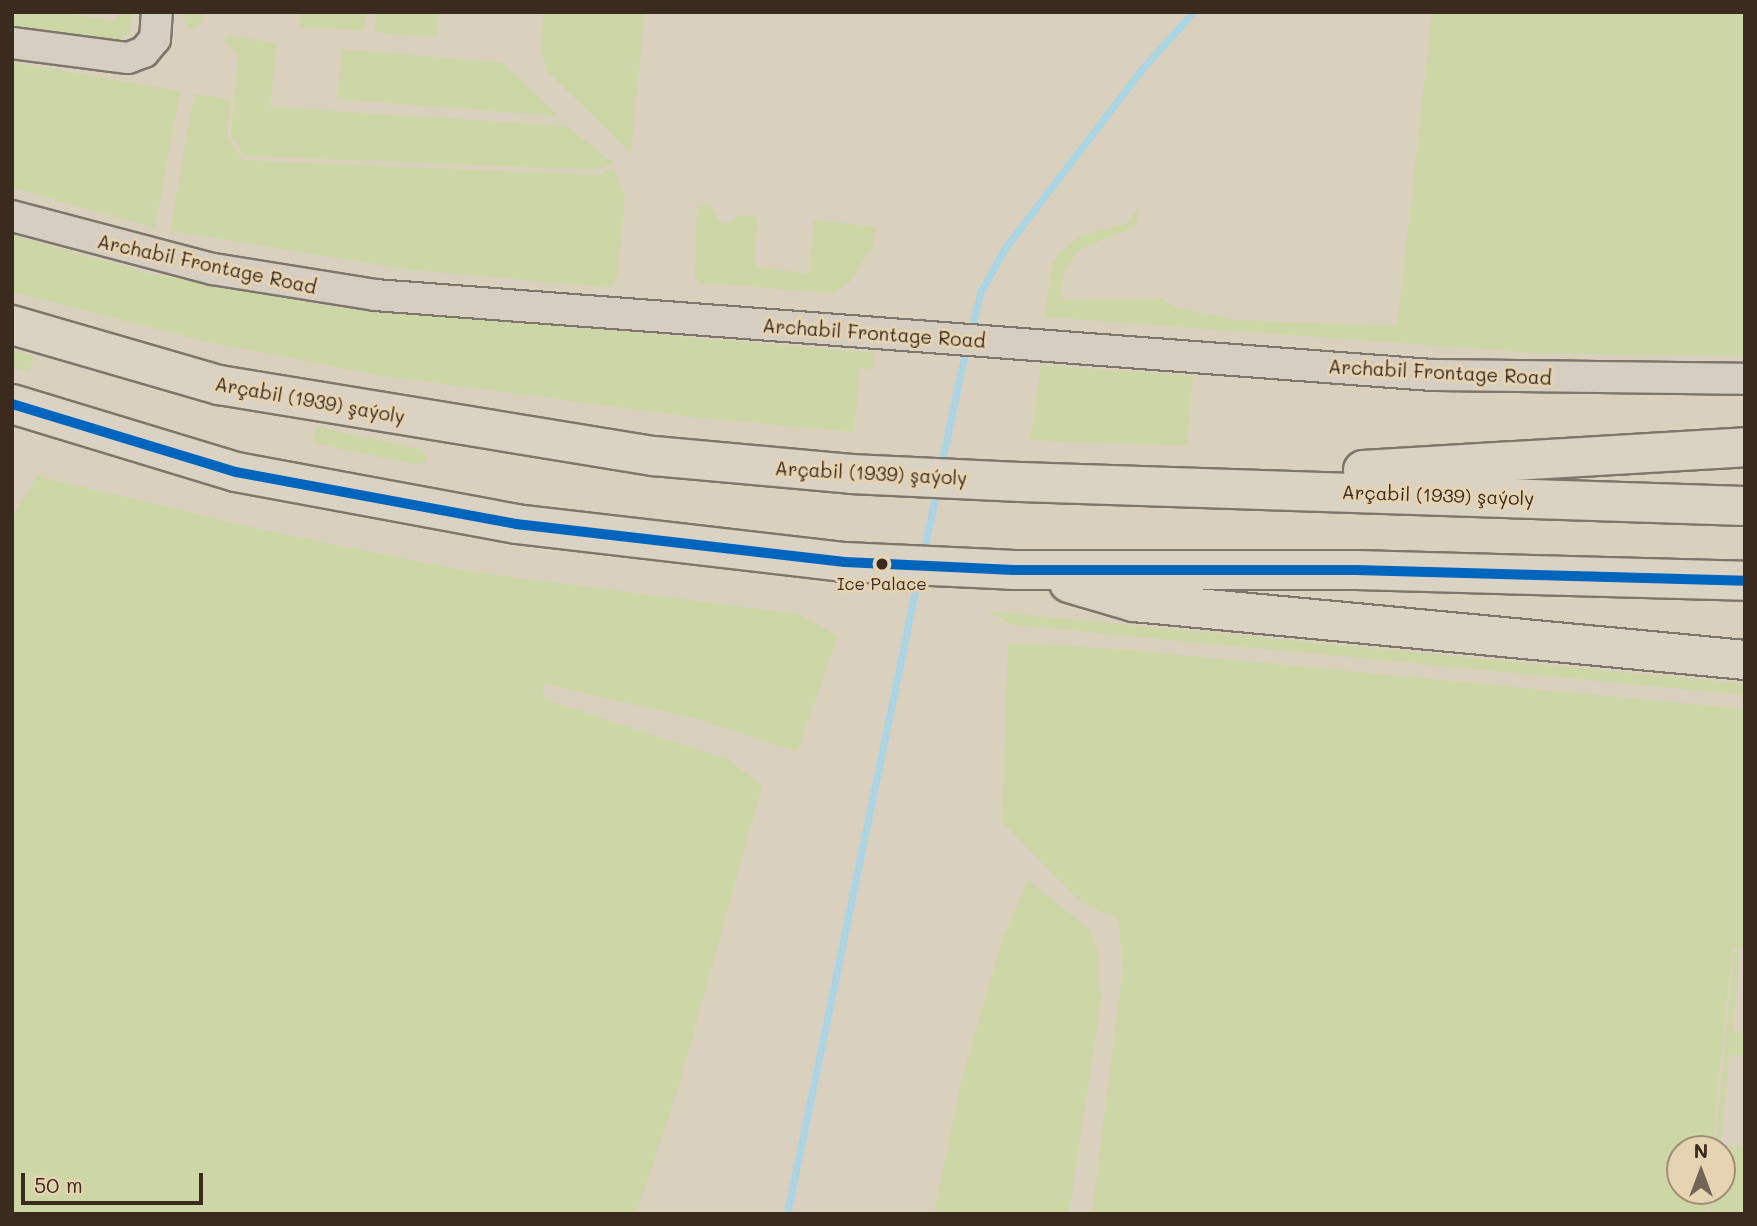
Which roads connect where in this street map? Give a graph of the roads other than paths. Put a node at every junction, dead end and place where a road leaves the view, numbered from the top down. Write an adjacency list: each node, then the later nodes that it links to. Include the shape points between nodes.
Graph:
1 (157, 12): 2 (street, via 155,39 144,52 128,58)
2 (12, 43)
3 (12, 216): 5 (street, Archabil Frontage Road, via 154,256 321,289 631,318 1040,343 1432,375)
4 (12, 325): 10 (main road, Arçabil (1939) şaýoly, via 219,385 654,456 851,474)
5 (1745, 379)
6 (12, 404): 9 (main road)
7 (12, 420): 9 (street)
8 (1745, 447): 10 (main road, via 1359,471)
9 (236, 472): 12 (main road, via 516,524 845,562)
10 (1032, 482): 11 (main road, Arçabil (1939) şaýoly)
11 (1745, 506)
12 (1018, 570): 13 (main road, via 1356,570); 14 (main road, via 1134,602)
13 (1745, 581)
14 (1745, 660)

